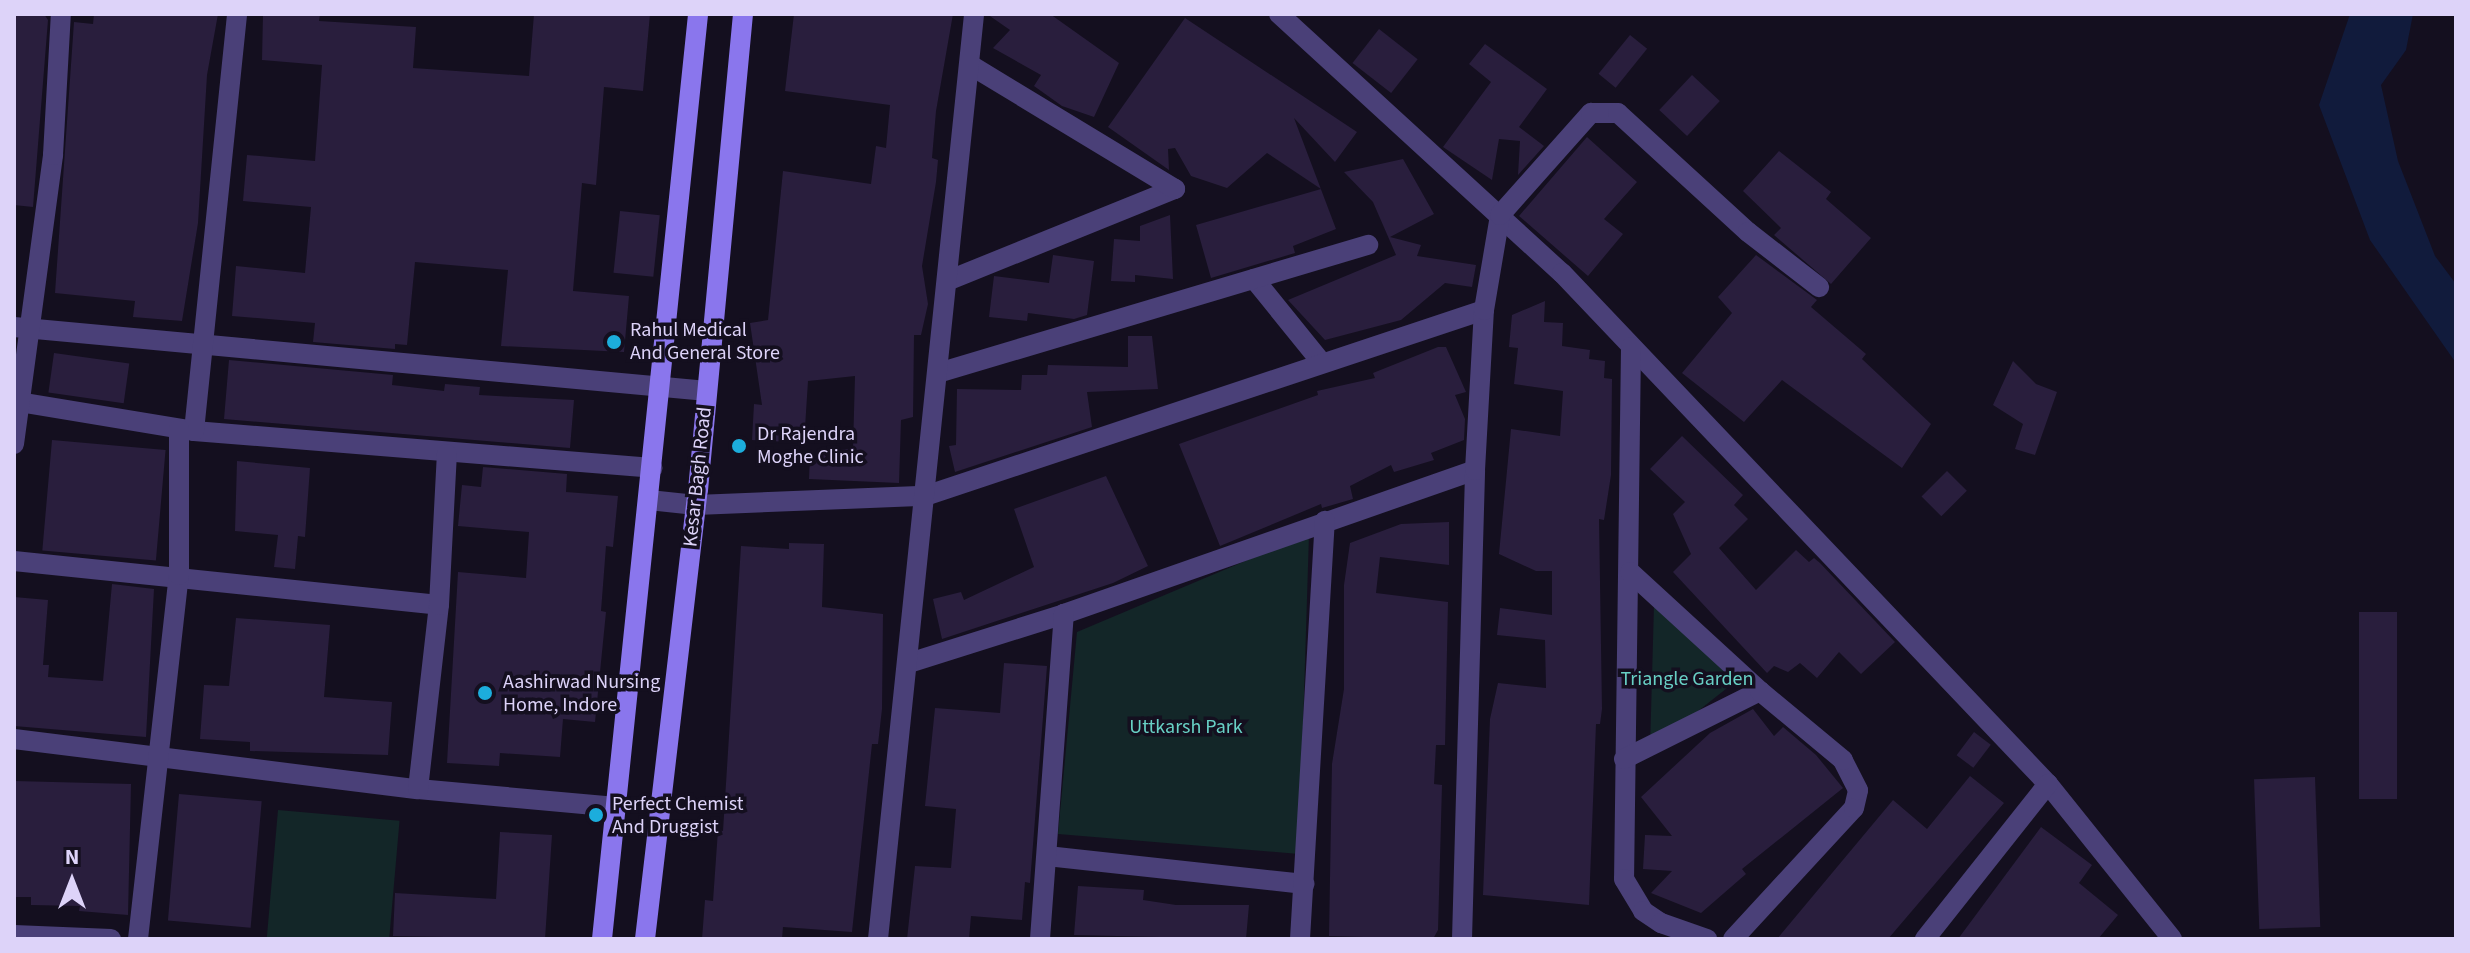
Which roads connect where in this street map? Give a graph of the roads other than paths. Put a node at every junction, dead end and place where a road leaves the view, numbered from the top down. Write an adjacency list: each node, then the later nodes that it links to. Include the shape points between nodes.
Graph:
1 (61, 14): 14 (street, via 53,155)
2 (237, 14): 15 (street)
3 (698, 14): 19 (main road)
4 (743, 14): 20 (main road, Kesar Bagh Road)
5 (974, 14): 7 (street)
6 (1279, 14): 8 (street)
7 (970, 65): 11 (street); 11 (street, via 1175,189)
8 (1500, 215): 12 (street, via 1591,113 1618,113 1748,232); 13 (street); 16 (street)
9 (1368, 245): 10 (street)
10 (1254, 279): 17 (street); 18 (street)
11 (947, 281): 18 (street)
12 (1819, 287)
13 (1484, 310): 17 (street); 26 (street)
14 (21, 328): 15 (street); 21 (street)
15 (202, 347): 19 (street); 22 (street)
16 (1631, 347): 32 (street); 41 (street)
17 (1322, 363): 27 (street)
18 (938, 373): 27 (street)
19 (662, 386): 20 (street); 25 (main road)
20 (707, 391): 29 (main road, Kesar Bagh Road)
21 (19, 402): 22 (street); 23 (street)
22 (187, 430): 24 (street); 33 (street)
23 (14, 444)
24 (447, 454): 25 (street); 34 (street)
25 (653, 468): 28 (main road)
26 (1475, 470): 30 (street); 55 (street)
27 (925, 496): 29 (street); 36 (street)
28 (649, 500): 29 (street); 43 (main road)
29 (696, 505): 51 (main road, Kesar Bagh Road)
30 (1325, 521): 35 (street); 45 (street)
31 (14, 561): 33 (street)
32 (1630, 572): 37 (street); 40 (street)
33 (179, 575): 34 (street); 39 (street)
34 (439, 605): 42 (street)
35 (1064, 614): 36 (street); 44 (street)
36 (909, 663): 52 (street)
37 (1760, 691): 40 (street); 57 (street, via 1843,760 1858,790 1854,808)
38 (14, 739): 39 (street)
39 (159, 754): 42 (street); 49 (street)
40 (1624, 759): 56 (street, via 1624,879 1632,898 1661,923)
41 (2048, 784): 47 (street); 58 (street)
42 (418, 789): 43 (street)
43 (616, 807): 50 (main road)
44 (1047, 856): 45 (street); 53 (street)
45 (1304, 884): 54 (street)
46 (14, 935): 48 (street)
47 (2165, 936)
48 (111, 939)
49 (138, 939)
50 (602, 939)
51 (645, 939)
52 (878, 939)
53 (1040, 939)
54 (1300, 939)
55 (1462, 939)
56 (1707, 939)
57 (1733, 939)
58 (1925, 939)

